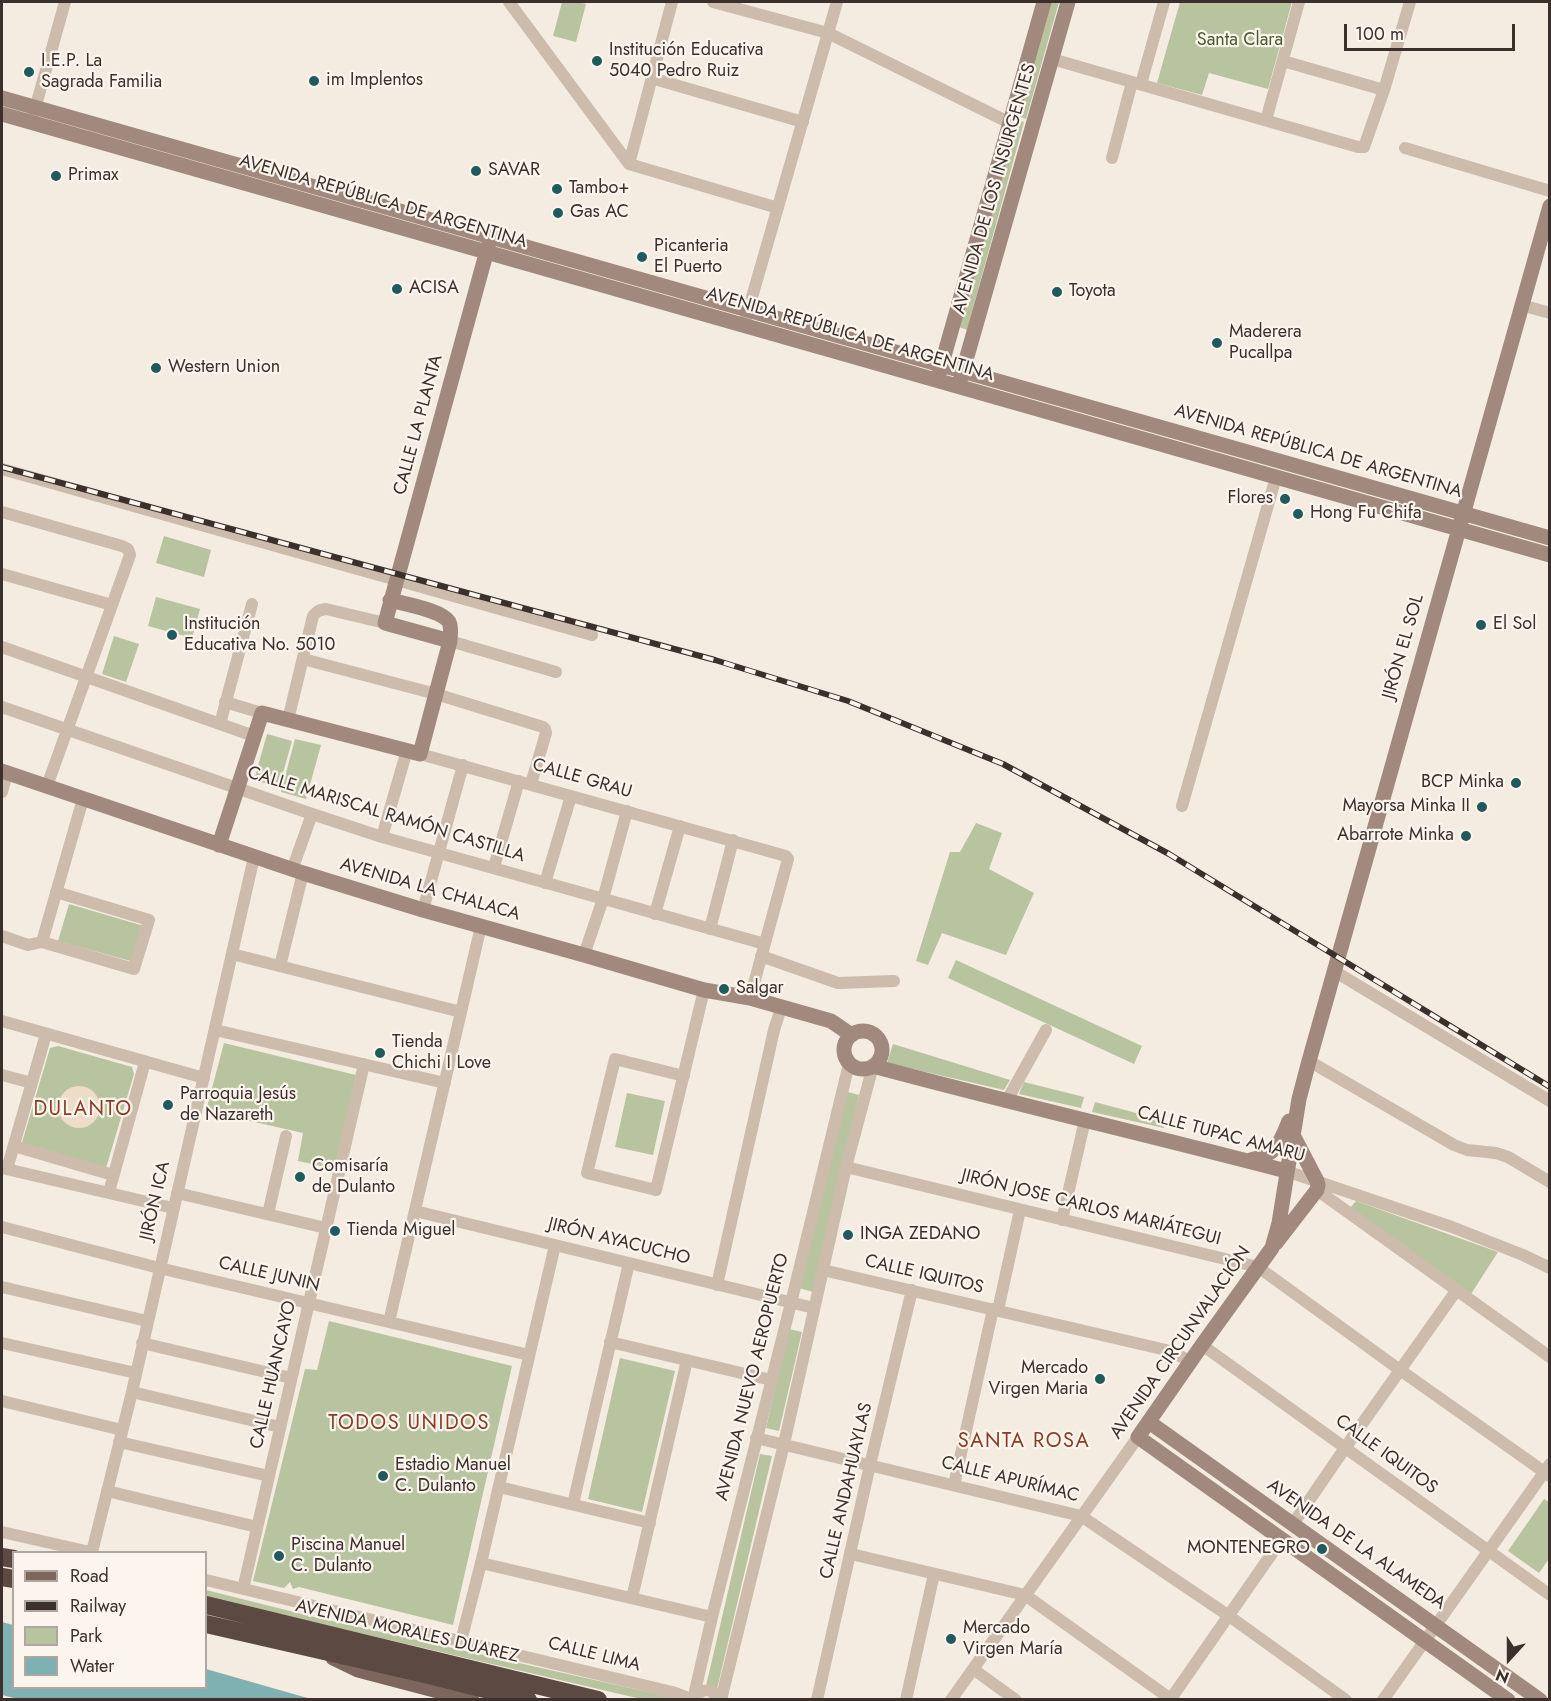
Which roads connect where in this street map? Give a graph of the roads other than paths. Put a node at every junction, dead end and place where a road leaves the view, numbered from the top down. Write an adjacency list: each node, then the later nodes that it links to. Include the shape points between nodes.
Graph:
1 (65, 2): 19 (street)
2 (509, 2): 25 (street)
3 (672, 2): 14 (street)
4 (713, 2): 11 (street)
5 (837, 2): 11 (street)
6 (1044, 2): 22 (street, AVENIDA DE LOS INSURGENTES)
7 (1068, 2): 12 (street, AVENIDA DE LOS INSURGENTES)
8 (1164, 2): 15 (street)
9 (1299, 2): 13 (street)
10 (1410, 2): 16 (street)
11 (828, 33): 21 (street); 22 (street)
12 (1052, 59): 15 (street); 35 (street, AVENIDA DE LOS INSURGENTES)
13 (1283, 61): 16 (street); 20 (street)
14 (651, 78): 21 (street); 25 (street)
15 (1137, 83): 20 (street); 24 (street)
16 (1384, 90): 20 (street, via 1364,147)
17 (2, 98): 19 (street, AVENIDA REPÚBLICA DE ARGENTINA)
18 (2, 114): 19 (street, AVENIDA REPÚBLICA DE ARGENTINA)
19 (33, 115): 29 (street, AVENIDA REPÚBLICA DE ARGENTINA)
20 (1266, 120)
21 (803, 122): 28 (street)
22 (1010, 123): 34 (street, AVENIDA DE LOS INSURGENTES)
23 (1405, 148): 26 (street)
24 (1112, 158)
25 (629, 164): 28 (street)
26 (1550, 192)
27 (1550, 206): 30 (street, JIRÓN EL SOL)
28 (778, 208): 33 (street)
29 (489, 245): 33 (street, AVENIDA REPÚBLICA DE ARGENTINA); 45 (street, CALLE LA PLANTA)
30 (1543, 251): 31 (street, JIRÓN EL SOL)
31 (1521, 305): 32 (street); 40 (street, JIRÓN EL SOL)
32 (1550, 313)
33 (746, 318): 34 (street, AVENIDA REPÚBLICA DE ARGENTINA); 36 (street, AVENIDA REPÚBLICA DE ARGENTINA)
34 (942, 365): 35 (street, AVENIDA REPÚBLICA DE ARGENTINA); 36 (street, AVENIDA DE LOS INSURGENTES)
35 (960, 379): 36 (street, AVENIDA REPÚBLICA DE ARGENTINA); 38 (street, AVENIDA REPÚBLICA DE ARGENTINA); 40 (street, AVENIDA REPÚBLICA DE ARGENTINA)
36 (937, 380)
37 (2, 470): 45 (street)
38 (1276, 477): 41 (street, AVENIDA REPÚBLICA DE ARGENTINA); 73 (street)
39 (2, 512): 48 (street, via 128,549 130,555)
40 (1462, 513): 41 (street, JIRÓN EL SOL); 42 (street, AVENIDA REPÚBLICA DE ARGENTINA)
41 (1458, 529): 43 (street, AVENIDA REPÚBLICA DE ARGENTINA); 97 (street, JIRÓN EL SOL)
42 (1550, 538)
43 (1550, 555)
44 (2, 574): 48 (street)
45 (396, 580): 46 (street, CALLE LA PLANTA); 50 (street)
46 (390, 600): 49 (street, CALLE LA PLANTA); 51 (street, via 447,619)
47 (252, 604): 57 (street)
48 (112, 605): 55 (street)
49 (385, 623): 51 (street); 53 (street, via 320,610 313,616)
50 (592, 634)
51 (450, 641): 54 (street); 56 (street)
52 (2, 647): 55 (street)
53 (303, 659): 56 (street); 60 (street)
54 (556, 672)
55 (86, 677): 61 (street); 62 (street)
56 (436, 694): 64 (street); 67 (street, via 545,729)
57 (225, 702): 59 (street, CALLE GRAU); 61 (street)
58 (2, 707): 62 (street, CALLE MARISCAL RAMÓN CASTILLA)
59 (262, 713): 60 (street, CALLE GRAU); 63 (street)
60 (288, 720): 64 (street, CALLE GRAU)
61 (220, 724): 63 (street)
62 (67, 729): 68 (street); 69 (street, CALLE MARISCAL RAMÓN CASTILLA)
63 (254, 736): 69 (street)
64 (414, 752): 65 (street, CALLE GRAU); 77 (street)
65 (463, 765): 67 (street, CALLE GRAU); 80 (street)
66 (4, 772): 68 (street, AVENIDA LA CHALACA); 70 (street)
67 (525, 783): 71 (street, CALLE GRAU); 82 (street)
68 (47, 786): 72 (street, AVENIDA LA CHALACA)
69 (238, 788): 75 (street, CALLE MARISCAL RAMÓN CASTILLA); 79 (street)
70 (2, 792)
71 (571, 795): 74 (street, CALLE GRAU); 84 (street)
72 (83, 799): 79 (street, AVENIDA LA CHALACA); 85 (street)
73 (1182, 806)
74 (627, 811): 76 (street, CALLE GRAU); 86 (street)
75 (312, 814): 77 (street, CALLE MARISCAL RAMÓN CASTILLA); 83 (street)
76 (680, 826): 78 (street, CALLE GRAU); 88 (street)
77 (382, 837): 80 (street, CALLE MARISCAL RAMÓN CASTILLA)
78 (733, 840): 90 (street); 93 (street, CALLE GRAU, via 782,853 788,860)
79 (219, 845): 81 (street, AVENIDA LA CHALACA)
80 (439, 854): 82 (street, CALLE MARISCAL RAMÓN CASTILLA); 87 (street)
81 (254, 857): 83 (street, AVENIDA LA CHALACA); 94 (street, JIRÓN ICA)
82 (494, 867): 84 (street, CALLE MARISCAL RAMÓN CASTILLA)
83 (298, 871): 87 (street, AVENIDA LA CHALACA); 96 (street)
84 (545, 883): 86 (street, CALLE MARISCAL RAMÓN CASTILLA)
85 (56, 892): 92 (street); 92 (street, via 148,920 134,969)
86 (603, 899): 88 (street, CALLE MARISCAL RAMÓN CASTILLA); 95 (street)
87 (423, 910): 89 (street, AVENIDA LA CHALACA)
88 (656, 914): 90 (street, CALLE MARISCAL RAMÓN CASTILLA)
89 (481, 926): 95 (street, AVENIDA LA CHALACA); 102 (street)
90 (710, 929): 93 (street, CALLE MARISCAL RAMÓN CASTILLA)
91 (2, 936): 92 (street, via 28,945)
92 (42, 942)
93 (763, 950): 98 (street, CALLE MARISCAL RAMÓN CASTILLA, via 838,983); 100 (street, CALLE GRAU)
94 (232, 954): 96 (street); 104 (street, JIRÓN ICA)
95 (584, 955): 99 (street, AVENIDA LA CHALACA)
96 (280, 966): 102 (street)
97 (1334, 971): 108 (street, JIRÓN EL SOL); 119 (street)
98 (894, 981)
99 (704, 990): 100 (street, AVENIDA LA CHALACA); 114 (street)
100 (750, 998): 101 (street, AVENIDA LA CHALACA)
101 (781, 1008): 107 (street, AVENIDA LA CHALACA, via 831,1022); 148 (street)
102 (461, 1012): 117 (street)
103 (2, 1021): 106 (street)
104 (215, 1030): 110 (street); 115 (street, JIRÓN ICA)
105 (1046, 1030): 120 (street)
106 (46, 1034): 109 (street); 116 (street)
107 (850, 1034): 111 (street, via 843,1052); 112 (street, via 862,1030 878,1038 882,1053)
108 (1309, 1061): 118 (street, JIRÓN EL SOL); 130 (street, via 1454,1146 1508,1157)
109 (145, 1062): 115 (street); 129 (street)
110 (364, 1064): 117 (street); 140 (street, CALLE HUANCAYO)
111 (849, 1064): 112 (street, via 861,1069); 153 (street, AVENIDA NUEVO AEROPUERTO)
112 (873, 1066): 120 (street, CALLE TUPAC AMARU); 126 (street)
113 (2, 1075): 116 (street)
114 (684, 1076): 114 (street, via 656,1190 587,1173 615,1059)
115 (204, 1078): 133 (street, JIRÓN ICA)
116 (32, 1083): 124 (street)
117 (445, 1083): 136 (street)
118 (1299, 1099): 122 (street, JIRÓN EL SOL); 125 (street, JIRÓN EL SOL, via 1276,1149)
119 (1550, 1101)
120 (1006, 1102): 121 (street, CALLE TUPAC AMARU)
121 (1084, 1120): 125 (street, CALLE TUPAC AMARU); 138 (street)
122 (1293, 1135): 128 (street, JIRÓN EL SOL); 131 (street)
123 (285, 1136): 137 (street)
124 (14, 1146): 127 (street); 129 (street)
125 (1247, 1161): 128 (street, CALLE TUPAC AMARU)
126 (846, 1167): 135 (street, JIRÓN JOSE CARLOS MARIÁTEGUI); 147 (street)
127 (4, 1168): 132 (street)
128 (1286, 1171): 131 (street, CALLE TUPAC AMARU); 142 (street, AVENIDA CIRCUNVALACIÓN)
129 (113, 1174): 132 (street)
130 (1550, 1182)
131 (1317, 1185): 142 (street); 146 (street, CALLE TUPAC AMARU, via 1452,1227); 151 (street, CALLE TUPAC AMARU)
132 (109, 1192): 134 (street)
133 (177, 1193): 134 (street, JIRÓN ICA); 137 (street)
134 (173, 1209): 145 (street, JIRÓN ICA)
135 (1020, 1210): 138 (street, JIRÓN JOSE CARLOS MARIÁTEGUI); 155 (street)
136 (415, 1212): 141 (street, JIRÓN AYACUCHO); 157 (street)
137 (268, 1214): 140 (street)
138 (1062, 1220): 144 (street, JIRÓN JOSE CARLOS MARIÁTEGUI)
139 (2, 1227): 145 (street, CALLE JUNIN)
140 (326, 1228): 152 (street, CALLE HUANCAYO)
141 (555, 1245): 143 (street, JIRÓN AYACUCHO); 162 (street)
142 (1272, 1248): 144 (street, AVENIDA CIRCUNVALACIÓN)
143 (629, 1263): 148 (street, JIRÓN AYACUCHO); 158 (street)
144 (1258, 1267): 161 (street, AVENIDA CIRCUNVALACIÓN); 166 (street, JIRÓN JOSE CARLOS MARIÁTEGUI)
145 (159, 1268): 152 (street, CALLE JUNIN); 156 (street, JIRÓN ICA)
146 (1550, 1268)
147 (823, 1270): 150 (street, CALLE IQUITOS); 154 (street)
148 (717, 1285): 153 (street, JIRÓN AYACUCHO)
149 (2, 1287): 156 (street)
150 (912, 1290): 155 (street, CALLE IQUITOS); 179 (street, CALLE ANDAHUAYLAS)
151 (1456, 1291): 163 (street, CALLE TUPAC AMARU); 166 (street)
152 (309, 1303): 157 (street, CALLE JUNIN); 168 (street, CALLE HUANCAYO)
153 (791, 1303): 154 (street, JIRÓN AYACUCHO); 169 (street, AVENIDA NUEVO AEROPUERTO)
154 (814, 1308): 177 (street)
155 (995, 1309): 165 (street, CALLE IQUITOS, via 1166,1350); 182 (street)
156 (147, 1321): 160 (street, JIRÓN ICA)
157 (389, 1322): 162 (street, CALLE JUNIN)
158 (610, 1342): 164 (street); 185 (street)
159 (2, 1343): 167 (street)
160 (142, 1343): 167 (street, JIRÓN ICA); 168 (street)
161 (1202, 1345): 165 (street, AVENIDA CIRCUNVALACIÓN); 178 (street, CALLE IQUITOS)
162 (530, 1354): 183 (street)
163 (1550, 1357)
164 (687, 1360): 169 (street); 187 (street)
165 (1191, 1361): 172 (street, AVENIDA CIRCUNVALACIÓN)
166 (1400, 1371): 178 (street); 180 (street, JIRÓN JOSE CARLOS MARIÁTEGUI)
167 (136, 1373): 170 (street, JIRÓN ICA)
168 (291, 1378): 173 (street, CALLE HUANCAYO)
169 (771, 1380): 176 (street, AVENIDA NUEVO AEROPUERTO)
170 (132, 1392): 173 (street); 174 (street, JIRÓN ICA)
171 (2, 1401): 174 (street)
172 (1149, 1422): 175 (street, AVENIDA CIRCUNVALACIÓN); 188 (street, AVENIDA DE LA ALAMEDA)
173 (280, 1427): 181 (street, CALLE HUANCAYO)
174 (120, 1436): 181 (street); 184 (street, JIRÓN ICA)
175 (1138, 1437): 186 (street, AVENIDA CIRCUNVALACIÓN); 191 (street, AVENIDA DE LA ALAMEDA)
176 (756, 1438): 177 (street, CALLE APURÍMAC); 205 (street, AVENIDA NUEVO AEROPUERTO)
177 (784, 1444): 179 (street, CALLE APURÍMAC); 217 (street)
178 (1345, 1448): 188 (street); 194 (street, CALLE IQUITOS)
179 (870, 1465): 182 (street, CALLE APURÍMAC); 195 (street, CALLE ANDAHUAYLAS)
180 (1548, 1471): 194 (street)
181 (269, 1476): 189 (street, CALLE HUANCAYO)
182 (954, 1485): 186 (street, CALLE APURÍMAC)
183 (499, 1487): 185 (street); 196 (street)
184 (107, 1491): 189 (street); 193 (street, JIRÓN ICA)
185 (573, 1504): 187 (street)
186 (1082, 1516): 200 (street, AVENIDA CIRCUNVALACIÓN); 204 (street, CALLE APURÍMAC)
187 (650, 1523): 202 (street)
188 (1293, 1524): 207 (street, AVENIDA DE LA ALAMEDA)
189 (257, 1527): 199 (street, CALLE HUANCAYO)
190 (2, 1532): 192 (street)
191 (1282, 1539): 204 (street); 208 (street, AVENIDA DE LA ALAMEDA)
192 (87, 1551)
193 (91, 1551)
194 (1488, 1551): 201 (street, CALLE IQUITOS); 207 (street)
195 (851, 1554): 197 (street); 218 (street, CALLE ANDAHUAYLAS)
196 (481, 1563): 202 (street); 209 (street)
197 (934, 1574): 200 (street); 219 (street)
198 (207, 1580): 199 (street, CALLE LIMA)
199 (243, 1588): 209 (street, CALLE LIMA)
200 (1025, 1595): 211 (street, AVENIDA CIRCUNVALACIÓN); 213 (street)
201 (1550, 1595)
202 (632, 1598): 205 (street)
203 (207, 1605): 216 (highway, AVENIDA MORALES DUAREZ)
204 (1230, 1616): 213 (street); 222 (street, CALLE APURÍMAC)
205 (712, 1617): 212 (street, AVENIDA NUEVO AEROPUERTO)
206 (207, 1623): 210 (highway, AVENIDA MORALES DUAREZ)
207 (1435, 1625): 208 (street); 225 (street, AVENIDA DE LA ALAMEDA)
208 (1425, 1640): 223 (street); 224 (street, AVENIDA DE LA ALAMEDA)
209 (461, 1641): 212 (street, CALLE LIMA)
210 (311, 1648): 214 (main road, via 358,1670); 215 (highway, AVENIDA MORALES DUAREZ)
211 (973, 1670): 220 (street, AVENIDA CIRCUNVALACIÓN); 221 (street)
212 (693, 1699): 217 (street, CALLE LIMA, via 704,1690)
213 (1171, 1699)
214 (472, 1700)
215 (528, 1700)
216 (598, 1700)
217 (720, 1700)
218 (818, 1700)
219 (906, 1700)
220 (951, 1700)
221 (1016, 1700)
222 (1346, 1700)
223 (1383, 1700)
224 (1508, 1700)
225 (1540, 1700)

